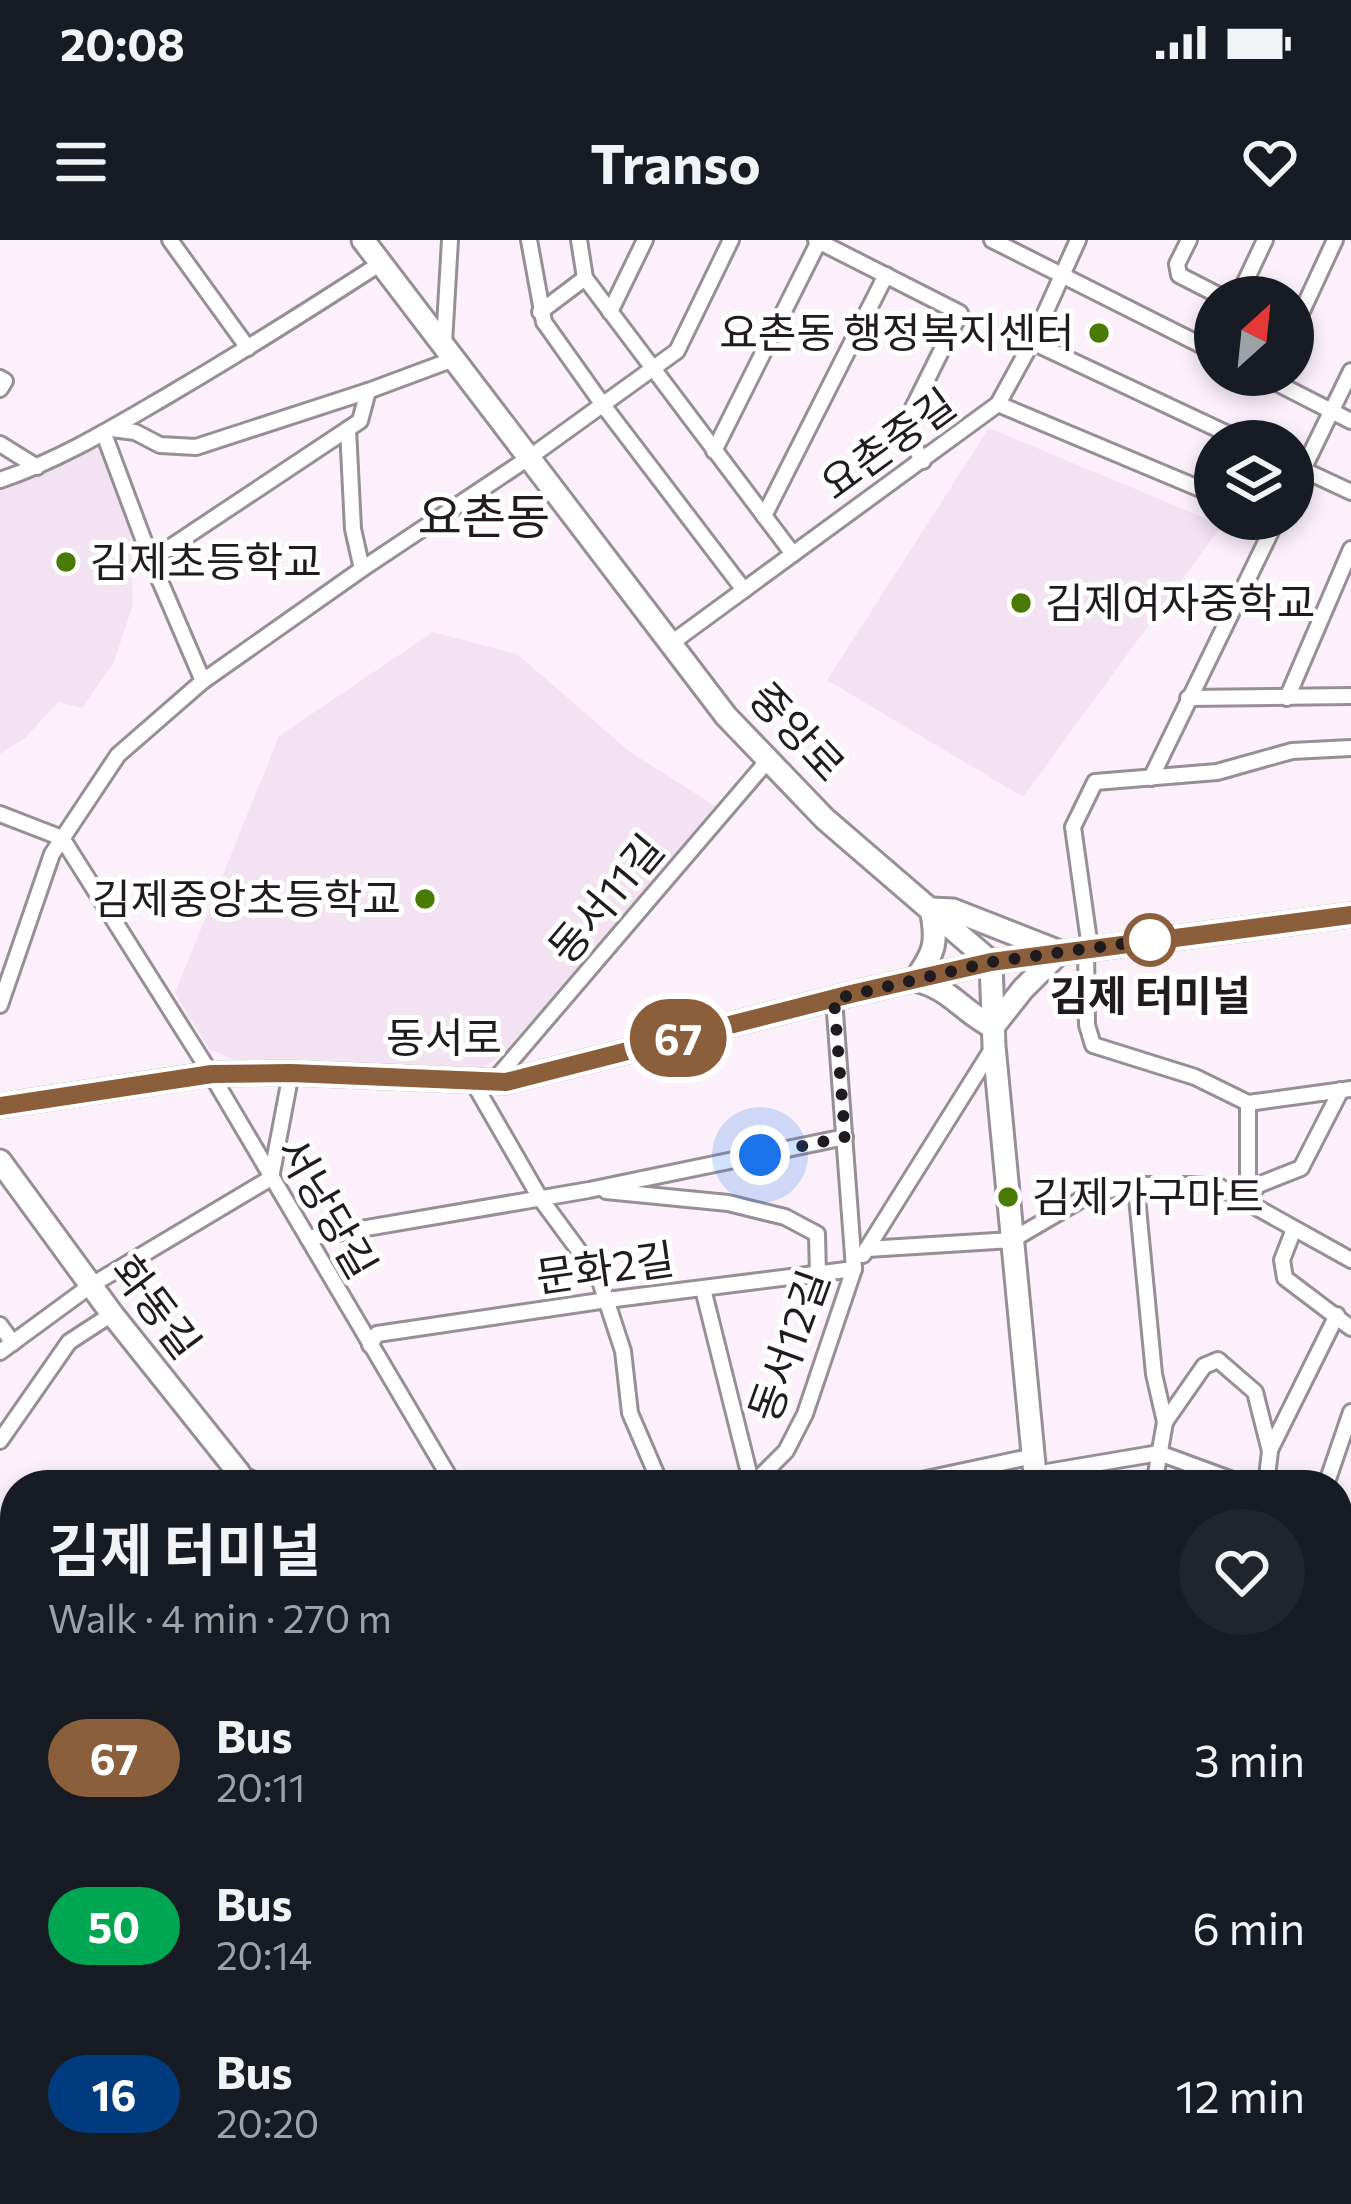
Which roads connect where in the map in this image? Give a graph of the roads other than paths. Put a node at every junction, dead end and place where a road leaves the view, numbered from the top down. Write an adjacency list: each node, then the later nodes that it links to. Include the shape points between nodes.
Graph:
1 (170, 240): 25 (street)
2 (363, 240): 14 (street, 중앙로)
3 (450, 240): 26 (street)
4 (529, 240): 21 (street)
5 (579, 240): 18 (street)
6 (645, 240): 22 (street)
7 (731, 240): 27 (street, via 676,351)
8 (992, 240): 16 (street)
9 (1078, 240): 16 (street, 요촌중길)
10 (1189, 240): 19 (street, via 1177,264)
11 (1265, 240): 17 (street)
12 (1335, 240): 20 (street)
13 (818, 241): 15 (street); 42 (street)
14 (381, 263): 25 (street); 26 (street, 중앙로)
15 (886, 275): 44 (street, via 960,313 903,428); 50 (street)
16 (1061, 275): 23 (street); 24 (street, 요촌중길)
17 (1248, 276)
18 (585, 278): 21 (street); 22 (street)
19 (1194, 283)
20 (1314, 287)
21 (541, 312): 34 (street)
22 (610, 312): 27 (street)
23 (1194, 338)
24 (1032, 342): 33 (street, 요촌중길); 36 (street)
25 (248, 348): 39 (street)
26 (449, 351): 31 (street); 43 (street, 중앙로)
27 (652, 369): 34 (street); 42 (street)
28 (1351, 371): 35 (street)
29 (0, 378): 30 (street)
30 (0, 389)
31 (368, 391): 38 (street, via 360,421); 39 (street, via 196,447)
32 (1302, 396): 35 (street)
33 (998, 404): 44 (street, 요촌중길); 48 (street)
34 (603, 405): 43 (street); 56 (street)
35 (1331, 411): 37 (street); 40 (street)
36 (1198, 420)
37 (1351, 421)
38 (348, 429): 54 (street); 55 (street)
39 (108, 431): 45 (street); 54 (street)
40 (1314, 441)
41 (0, 444): 45 (street)
42 (714, 451): 50 (street)
43 (530, 457): 55 (street); 57 (street, 중앙로)
44 (923, 461): 53 (street, 요촌중길)
45 (38, 467): 47 (street)
46 (1314, 474): 49 (street)
47 (0, 480)
48 (1194, 486)
49 (1351, 492)
50 (764, 516): 53 (street)
51 (1265, 540): 60 (street)
52 (1351, 548): 61 (street)
53 (793, 554): 56 (street, 요촌중길)
54 (152, 560): 58 (street)
55 (362, 569): 58 (street)
56 (744, 590): 57 (street, 요촌중길)
57 (670, 644): 63 (street, 중앙로)
58 (203, 681): 66 (street, via 118,755)
59 (1351, 696): 61 (street)
60 (1188, 698): 61 (street); 64 (street)
61 (1287, 698)
62 (1351, 748): 64 (street)
63 (769, 759): 67 (street, 중앙로); 78 (street, 동서11길)
64 (1151, 778): 69 (street, via 1095,782 1073,827)
65 (0, 814): 66 (street)
66 (62, 838): 74 (street); 77 (street, 서낭당길)
67 (931, 909): 70 (street, via 953,910); 71 (street, 중앙로); 72 (street, via 934,949)
68 (1351, 915): 69 (street, 동서로)
69 (1088, 948): 70 (street, 동서로); 80 (street, via 1093,1045)
70 (1060, 952): 71 (street, 동서로); 75 (street, via 1023,989)
71 (991, 962): 72 (street, 동서로); 75 (street)
72 (915, 980): 73 (street, 동서로); 75 (street, via 937,986)
73 (834, 999): 78 (street, 동서로); 82 (street, 동서12길)
74 (0, 1005)
75 (993, 1037): 91 (street); 92 (street)
76 (291, 1073): 77 (street, 동서로); 78 (street, 동서로); 84 (street)
77 (212, 1074): 81 (street, 동서로); 84 (street, 서낭당길)
78 (482, 1082): 87 (street)
79 (1346, 1089): 80 (street); 88 (street, via 1301,1168 1258,1185)
80 (1249, 1103): 88 (street)
81 (0, 1106)
82 (845, 1137): 86 (street); 94 (street, 동서12길)
83 (0, 1161): 96 (street, 화동길)
84 (271, 1178): 90 (street, 서낭당길); 96 (street)
85 (1136, 1187): 88 (street, via 1220,1187); 91 (street, via 1082,1199); 106 (street)
86 (590, 1190): 87 (street); 95 (street, via 728,1203 785,1217 817,1234)
87 (539, 1198): 90 (street); 98 (street)
88 (1247, 1200): 89 (street)
89 (1294, 1228): 93 (street); 100 (street, via 1282,1260 1285,1278)
90 (308, 1238): 103 (street, 서낭당길)
91 (1012, 1240): 92 (street); 115 (street)
92 (867, 1249): 94 (street)
93 (1351, 1260)
94 (854, 1269): 95 (street, 문화2길); 114 (street, 동서12길, via 805,1414)
95 (818, 1275): 97 (street, 문화2길)
96 (90, 1286): 99 (street, 화동길); 104 (street)
97 (704, 1288): 98 (street, 문화2길); 113 (street, 동서12길)
98 (607, 1300): 103 (street, 문화2길, via 377,1334); 112 (street, via 630,1413)
99 (112, 1314): 107 (street, via 69,1342); 110 (street, 화동길)
100 (1337, 1315): 102 (street); 108 (street)
101 (0, 1325): 104 (street)
102 (1351, 1328)
103 (370, 1345): 111 (street, 서낭당길)
104 (6, 1347)
105 (1351, 1412): 120 (street)
106 (1166, 1422): 108 (street, via 1204,1366 1218,1360 1255,1392); 109 (street)
107 (0, 1442)
108 (1270, 1450): 119 (street)
109 (1159, 1453): 116 (street); 117 (street); 118 (street)
110 (232, 1470)
111 (445, 1470)
112 (655, 1470)
113 (748, 1470)
114 (767, 1470)
115 (1035, 1470)
116 (1048, 1470)
117 (1156, 1470)
118 (1205, 1470)
119 (1268, 1470)
120 (1330, 1470)

